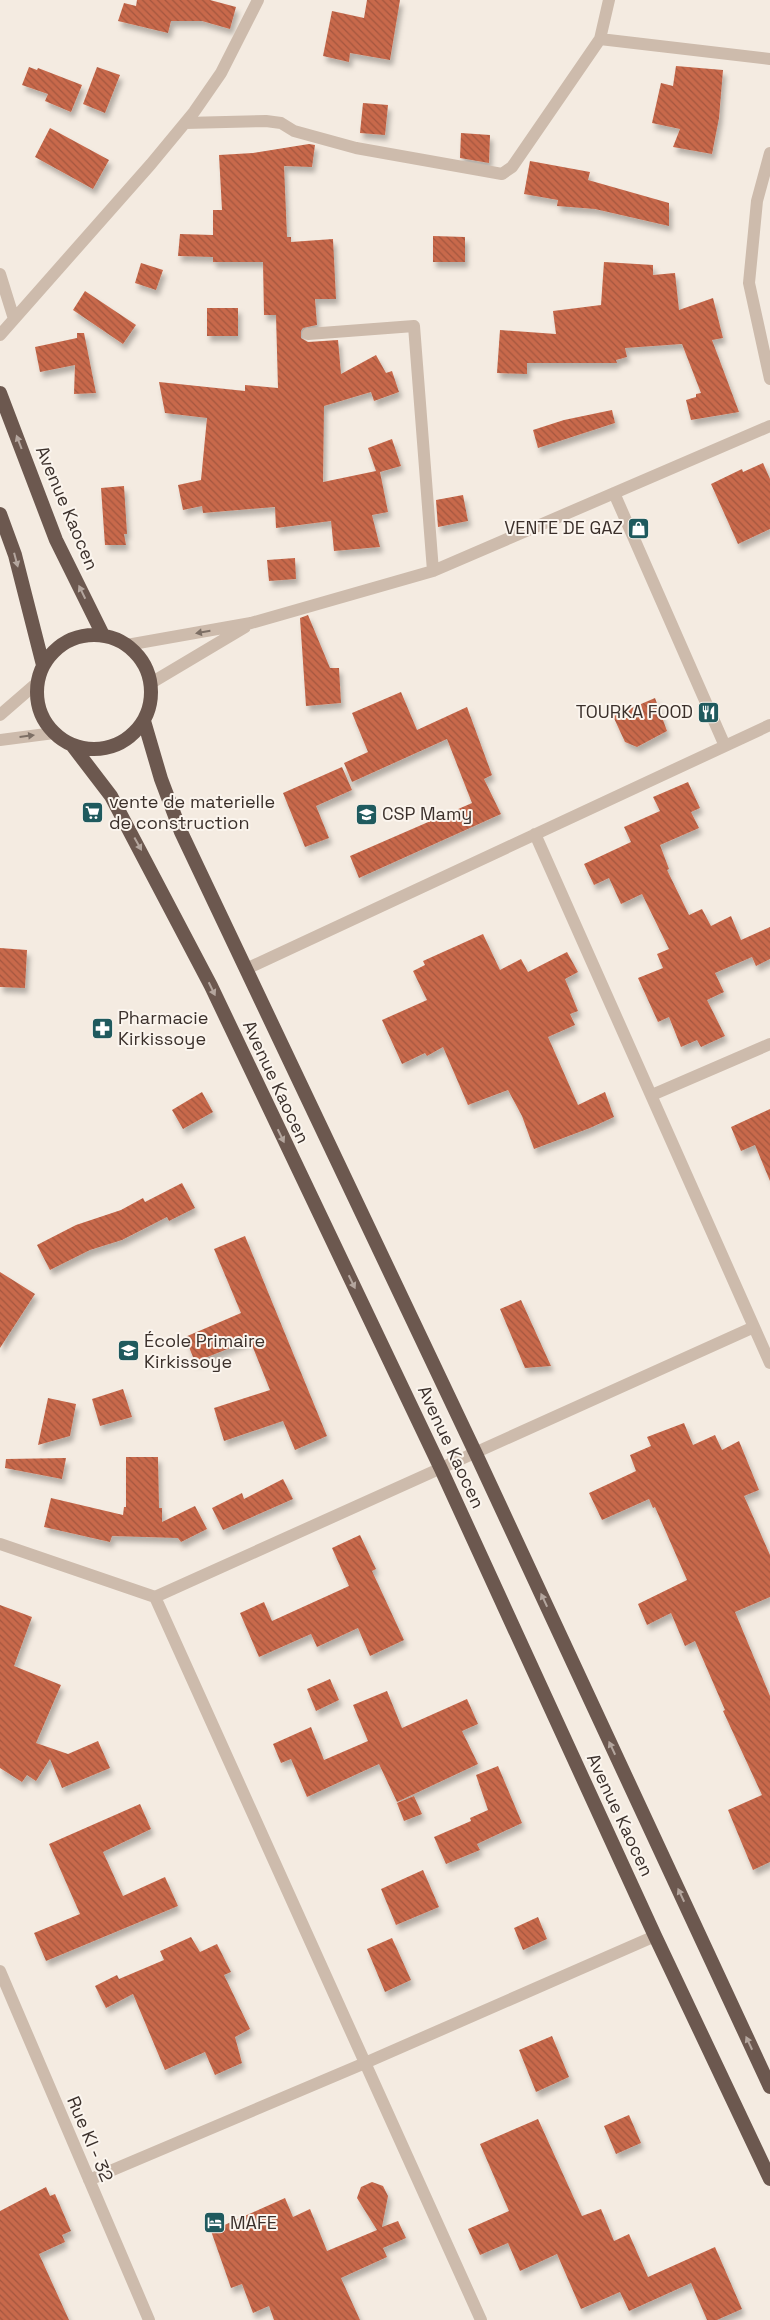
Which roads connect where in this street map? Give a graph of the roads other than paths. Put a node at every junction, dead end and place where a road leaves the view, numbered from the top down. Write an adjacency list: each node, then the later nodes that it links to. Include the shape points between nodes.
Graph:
1 (258, 0): 5 (street, via 221,73)
2 (609, 0): 3 (street)
3 (600, 39): 4 (street); 5 (street, via 512,166 502,174 356,148 294,131 281,123)
4 (770, 58)
5 (185, 123): 8 (street)
6 (770, 153): 11 (street, via 757,201 749,283)
7 (0, 274): 8 (street)
8 (14, 319): 10 (street)
9 (308, 334): 16 (street, via 414,326)
10 (0, 335)
11 (770, 379)
12 (0, 393): 18 (highway, Avenue Kaocen, one-way to 12, via 56,540)
13 (770, 426): 14 (street)
14 (614, 493): 16 (street); 29 (street)
15 (0, 514): 20 (highway, one-way to 20, via 15,555)
16 (433, 571): 17 (street)
17 (251, 623): 19 (street, one-way to 19); 22 (street)
18 (103, 635): 19 (highway); 20 (highway, via 85,635 68,640)
19 (127, 645): 22 (highway, via 146,666)
20 (43, 665): 21 (highway)
21 (38, 682): 23 (street); 26 (highway, via 43,718)
22 (151, 683): 24 (highway)
23 (0, 715)
24 (144, 721): 28 (highway, via 130,736 113,746 92,749); 31 (highway, Avenue Kaocen, via 181,832)
25 (770, 725): 29 (street)
26 (54, 733): 27 (street, one-way to 26); 28 (highway)
27 (0, 740)
28 (72, 745): 37 (highway, Avenue Kaocen, one-way to 37, via 111,796 206,978)
29 (725, 746): 30 (street)
30 (535, 834): 31 (street); 33 (street)
31 (246, 969): 36 (highway, Avenue Kaocen)
32 (770, 1044): 33 (street)
33 (652, 1096): 34 (street)
34 (754, 1327): 35 (street); 36 (street)
35 (770, 1363)
36 (476, 1454): 37 (street); 43 (highway, Avenue Kaocen, one-way to 36)
37 (441, 1469): 39 (street); 40 (highway, Avenue Kaocen)
38 (0, 1544): 39 (street)
39 (155, 1597): 42 (street)
40 (655, 1936): 42 (street); 45 (highway, Avenue Kaocen)
41 (0, 1971): 46 (street, Rue KI - 32)
42 (365, 2063): 46 (street); 48 (street)
43 (766, 2067): 44 (highway, Avenue Kaocen)
44 (770, 2087)
45 (770, 2179)
46 (89, 2180): 47 (street, Rue KI - 32)
47 (149, 2320)
48 (481, 2320)

